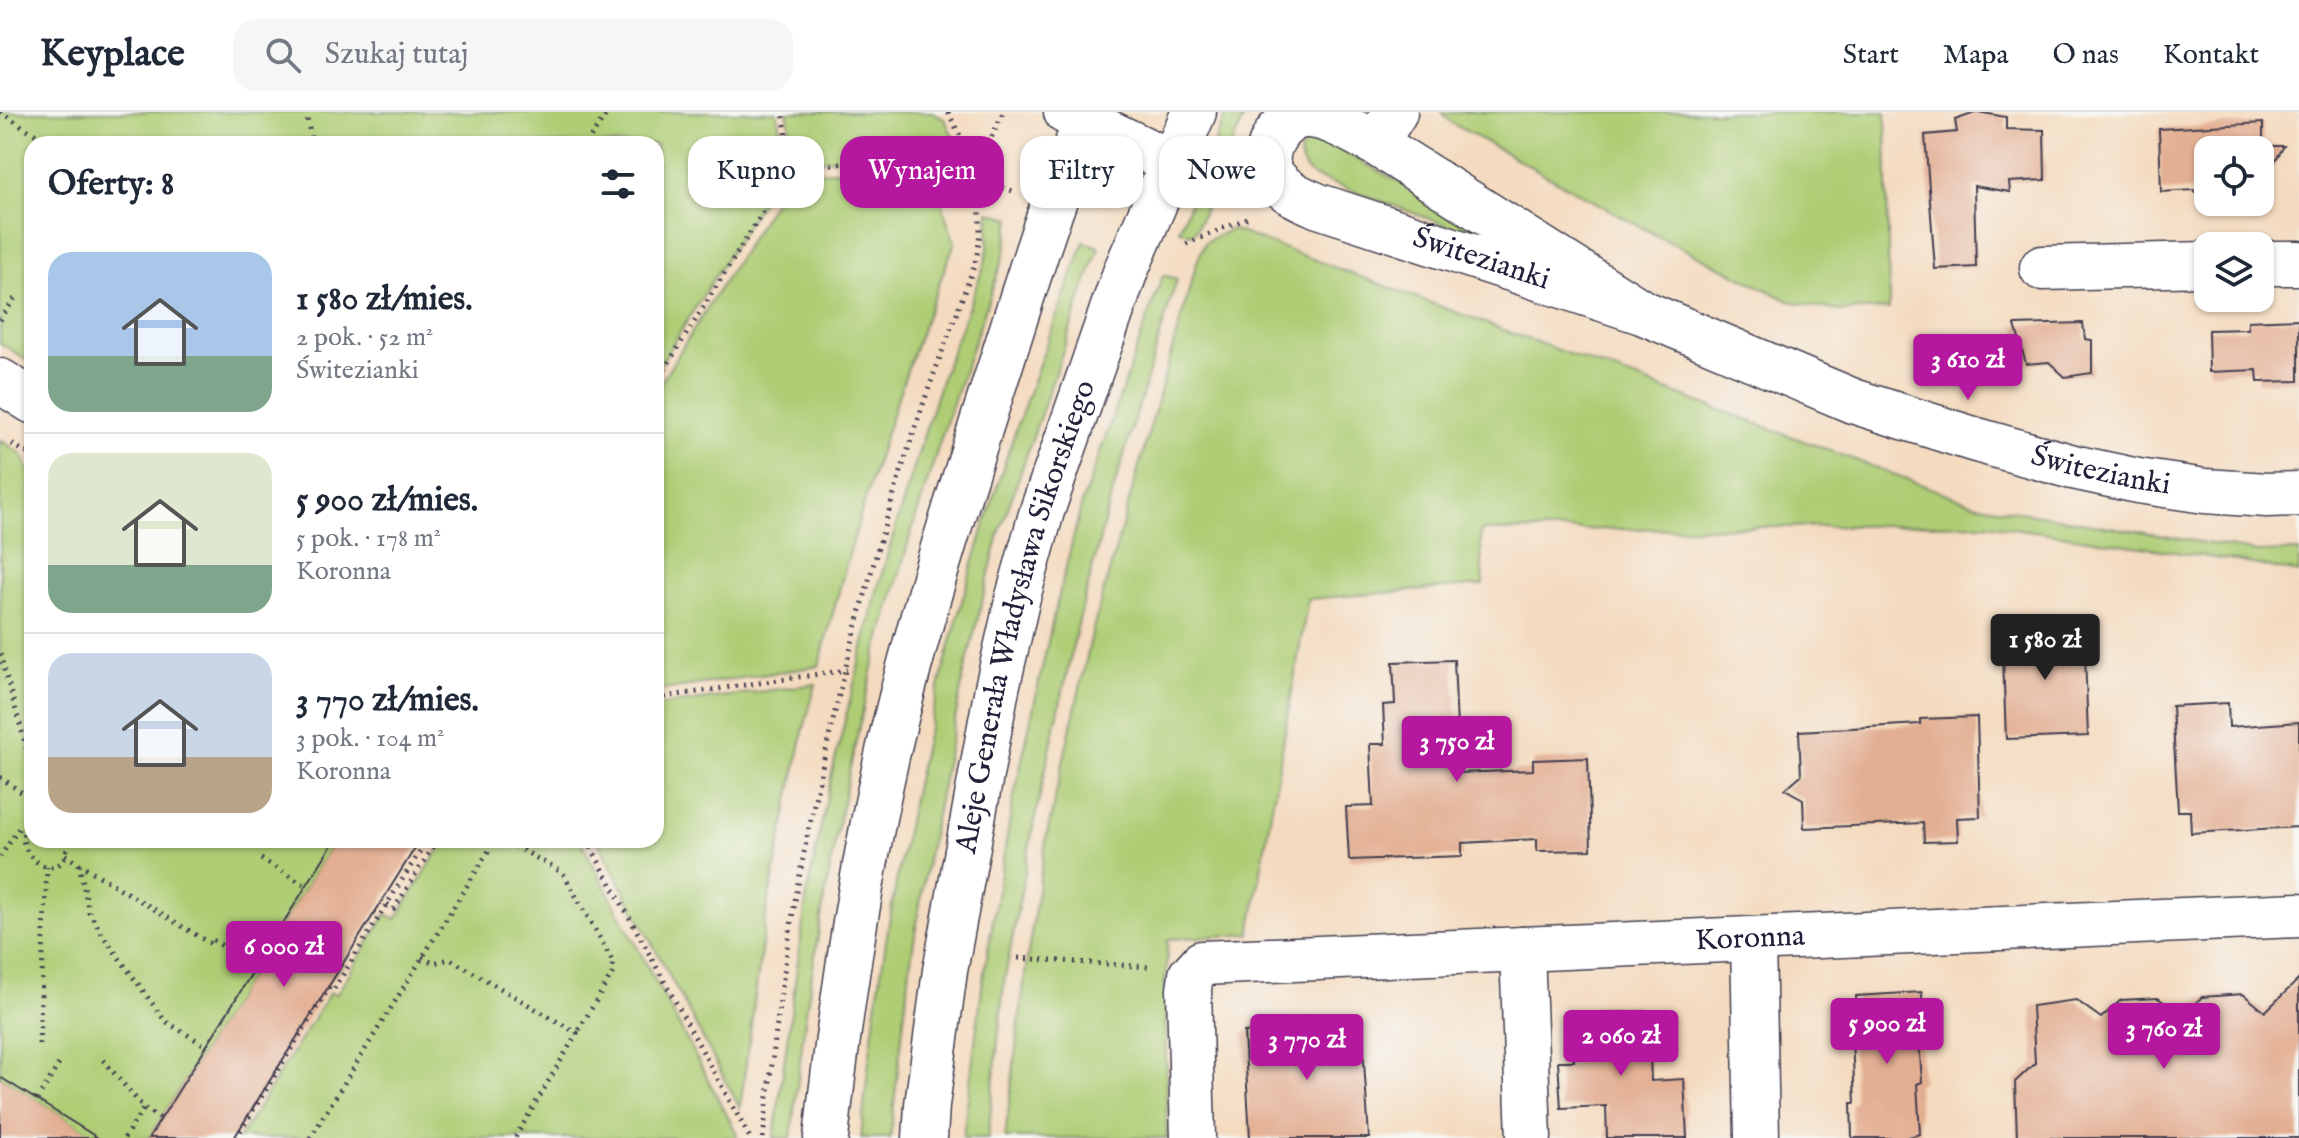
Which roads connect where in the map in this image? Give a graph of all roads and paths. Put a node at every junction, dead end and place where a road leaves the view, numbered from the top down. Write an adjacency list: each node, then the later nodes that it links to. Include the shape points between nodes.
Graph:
1 (0, 112): 10 (path)
2 (306, 112): 11 (path)
3 (608, 112): 12 (path)
4 (783, 112): 13 (path)
5 (948, 112): 14 (path)
6 (1003, 112): 15 (path)
7 (1194, 112): 16 (street, Aleje Generała Władysława Sikorskiego)
8 (1081, 116): 17 (street); 80 (street, via 962,483 887,758 856,918)
9 (1385, 128): 21 (street, Świtezianki, via 1318,117 1290,119 1271,144 1268,161 1270,173); 30 (street, Świtezianki)
10 (38, 136)
11 (310, 136)
12 (592, 136)
13 (786, 136)
14 (960, 136)
15 (993, 136)
16 (1183, 136)
17 (1159, 156)
18 (1004, 188): 19 (path)
19 (1010, 190)
20 (1159, 191): 81 (street, Aleje Generała Władysława Sikorskiego, via 1042,511 1018,597 952,925)
21 (1296, 196): 24 (path); 30 (street, Świtezianki)
22 (765, 208): 32 (path)
23 (981, 208): 39 (path, via 974,266 910,443)
24 (1181, 246)
25 (2274, 263): 26 (street)
26 (2299, 263)
27 (2194, 264): 28 (street)
28 (2042, 268)
29 (15, 298): 31 (path)
30 (1642, 312): 37 (street, Świtezianki, via 1853,401 2073,467 2205,491)
31 (0, 320)
32 (664, 370)
33 (0, 381): 34 (street)
34 (24, 396)
35 (11, 442): 36 (path)
36 (24, 451)
37 (2299, 494)
38 (0, 654): 41 (path)
39 (847, 670): 40 (path); 79 (path, via 801,869)
40 (664, 697)
41 (24, 739)
42 (0, 777): 43 (path)
43 (24, 791)
44 (24, 824): 53 (path)
45 (24, 827): 56 (path, via 20,851 30,863)
46 (66, 848): 52 (path)
47 (422, 848): 58 (path)
48 (432, 848): 58 (path, via 394,909)
49 (490, 848): 62 (path)
50 (521, 848): 66 (path, via 563,873 613,962 612,974)
51 (591, 848): 78 (path)
52 (65, 855): 55 (path); 56 (path)
53 (0, 857)
54 (261, 859): 57 (path)
55 (79, 864): 65 (path); 68 (path, via 89,912 104,937 165,1021)
56 (47, 867): 67 (path)
57 (306, 886)
58 (387, 904): 75 (path)
59 (2299, 915): 60 (street, Koronna)
60 (1753, 939): 61 (street, Koronna); 84 (street)
61 (1522, 949): 64 (street, Koronna); 83 (street)
62 (422, 957): 66 (path, via 433,963 450,959); 76 (path)
63 (1018, 958): 64 (path, via 1166,969)
64 (1202, 963): 82 (street, via 1191,975 1189,989)
65 (256, 967)
66 (577, 1033): 77 (path)
67 (39, 1044)
68 (206, 1046)
69 (62, 1059): 71 (path)
70 (103, 1060): 72 (path)
71 (37, 1100)
72 (144, 1108): 73 (path); 74 (path)
73 (161, 1119)
74 (124, 1138)
75 (236, 1138)
76 (310, 1138)
77 (515, 1138)
78 (750, 1138)
79 (763, 1138)
80 (826, 1138)
81 (925, 1138)
82 (1193, 1138)
83 (1529, 1138)
84 (1757, 1138)

